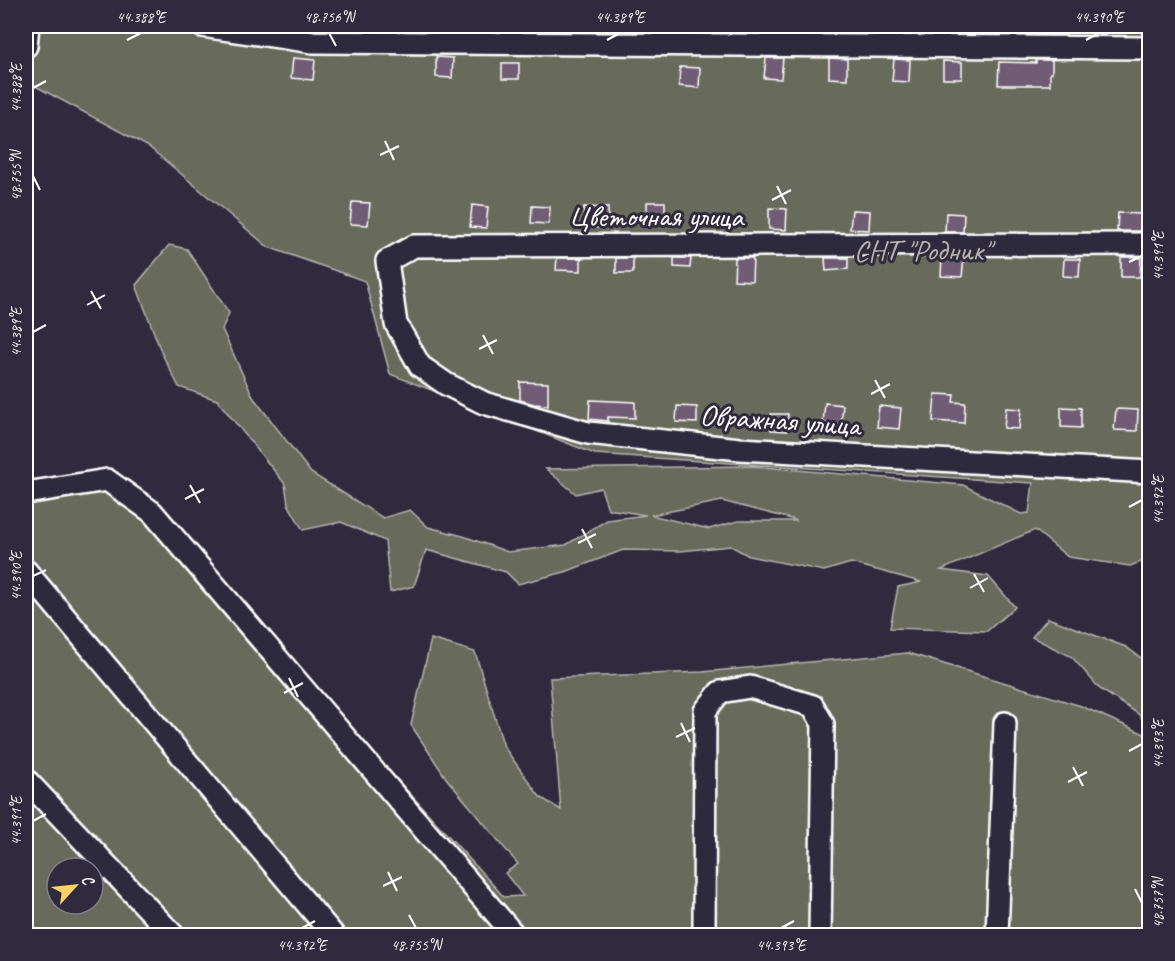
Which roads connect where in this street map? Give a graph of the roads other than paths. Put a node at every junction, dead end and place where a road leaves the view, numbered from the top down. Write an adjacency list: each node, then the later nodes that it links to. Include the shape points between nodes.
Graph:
1 (28, 26): 3 (street)
2 (202, 26): 4 (street, via 313,42)
3 (26, 45)
4 (1149, 48)
5 (1149, 244): 6 (street, Цветочная улица, via 414,246 387,261 396,324)
6 (420, 366): 7 (street, Овражная улица, via 484,403 588,433 740,449)
7 (1149, 472)
8 (26, 494): 14 (street, via 107,480 152,512)
9 (26, 571): 13 (street)
10 (1005, 723): 17 (street)
11 (26, 780): 12 (street)
12 (174, 936)
13 (334, 936)
14 (516, 936)
15 (704, 936): 16 (street, via 705,711 720,692 750,687 813,706 823,724)
16 (820, 936)
17 (997, 936)

